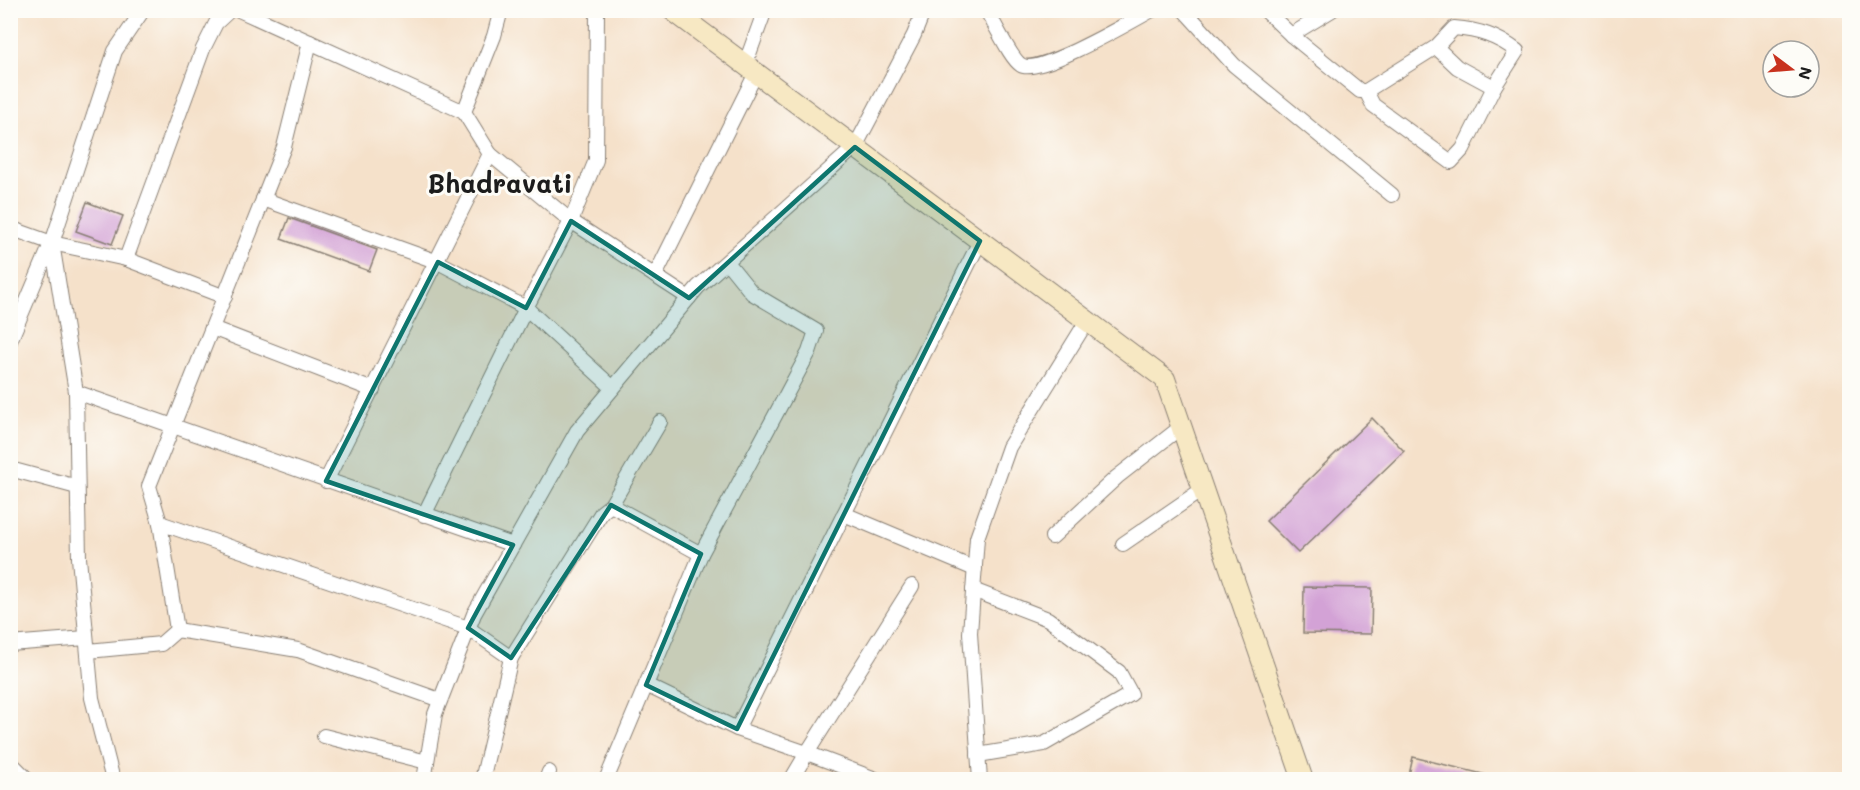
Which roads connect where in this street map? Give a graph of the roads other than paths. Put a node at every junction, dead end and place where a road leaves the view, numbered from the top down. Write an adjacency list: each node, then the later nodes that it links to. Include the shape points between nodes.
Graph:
1 (143, 10): 28 (street, via 116,51)
2 (230, 10): 29 (street, via 216,23 203,49)
3 (239, 10): 15 (street)
4 (501, 10): 20 (street, via 495,36)
5 (597, 10): 25 (street, via 596,160)
6 (672, 10): 17 (street)
7 (765, 10): 17 (street)
8 (924, 10): 21 (street)
9 (987, 10): 10 (street, via 1007,47 1021,65 1031,68 1054,61)
10 (1152, 10)
11 (1184, 10): 23 (street, via 1234,65)
12 (1264, 10): 14 (street)
13 (1332, 10): 14 (street)
14 (1291, 35): 19 (street, via 1360,91)
15 (310, 42): 20 (street); 24 (street, via 284,147)
16 (1436, 47): 18 (street, via 1457,67); 18 (street, via 1454,27 1474,29 1503,40 1517,51); 19 (street)
17 (750, 69): 21 (street); 32 (street)
18 (1494, 87): 19 (street, via 1463,149 1451,162 1372,105)
19 (1366, 91)
20 (464, 112): 22 (street)
21 (855, 147): 27 (street); 31 (street)
22 (490, 154): 25 (street); 30 (street)
23 (1392, 195)
24 (263, 199): 30 (street); 33 (street)
25 (572, 221): 32 (street); 35 (street)
26 (10, 228): 28 (street)
27 (980, 241): 36 (street); 50 (street)
28 (52, 243): 29 (street); 38 (street); 41 (street)
29 (126, 260): 33 (street)
30 (438, 262): 35 (street); 40 (street)
31 (727, 262): 34 (street); 56 (street, via 752,293 816,331 809,352)
32 (656, 276): 34 (street)
33 (225, 297): 37 (street)
34 (689, 298): 39 (street)
35 (526, 308): 39 (street); 51 (street)
36 (1087, 321): 44 (street, via 1165,379); 57 (street, via 1009,447 977,538)
37 (212, 328): 40 (street); 43 (street)
38 (10, 341)
39 (613, 388): 55 (street, via 577,431)
40 (373, 390): 46 (street)
41 (76, 392): 43 (street); 47 (street)
42 (660, 422): 49 (street)
43 (173, 427): 46 (street); 52 (street, via 149,486)
44 (1182, 427): 48 (street); 53 (street, via 1117,477)
45 (10, 470): 47 (street)
46 (326, 481): 51 (street)
47 (77, 487): 63 (street)
48 (1203, 489): 54 (street); 81 (street)
49 (611, 505): 56 (street); 64 (street, via 602,512)
50 (844, 514): 57 (street); 67 (street)
51 (424, 515): 55 (street)
52 (160, 523): 60 (street); 61 (street)
53 (1052, 537)
54 (1123, 544)
55 (513, 545): 60 (street)
56 (701, 554): 65 (street)
57 (975, 569): 59 (street)
58 (912, 586): 69 (street)
59 (973, 590): 70 (street, via 970,633); 70 (street, via 1048,620 1119,672 1131,694 1044,744)
60 (468, 628): 64 (street); 66 (street)
61 (177, 630): 63 (street, via 161,644); 66 (street, via 298,650)
62 (10, 644): 63 (street)
63 (87, 645): 74 (street, via 92,698)
64 (512, 658): 76 (street)
65 (646, 685): 67 (street); 77 (street)
66 (440, 700): 72 (street)
67 (736, 729): 69 (street)
68 (324, 736): 72 (street)
69 (807, 753): 78 (street); 79 (street)
70 (978, 755): 80 (street)
71 (10, 762): 73 (street)
72 (427, 762): 75 (street)
73 (28, 780)
74 (113, 780)
75 (424, 780)
76 (482, 780)
77 (606, 780)
78 (791, 780)
79 (878, 780)
80 (980, 780)
81 (1303, 780)

